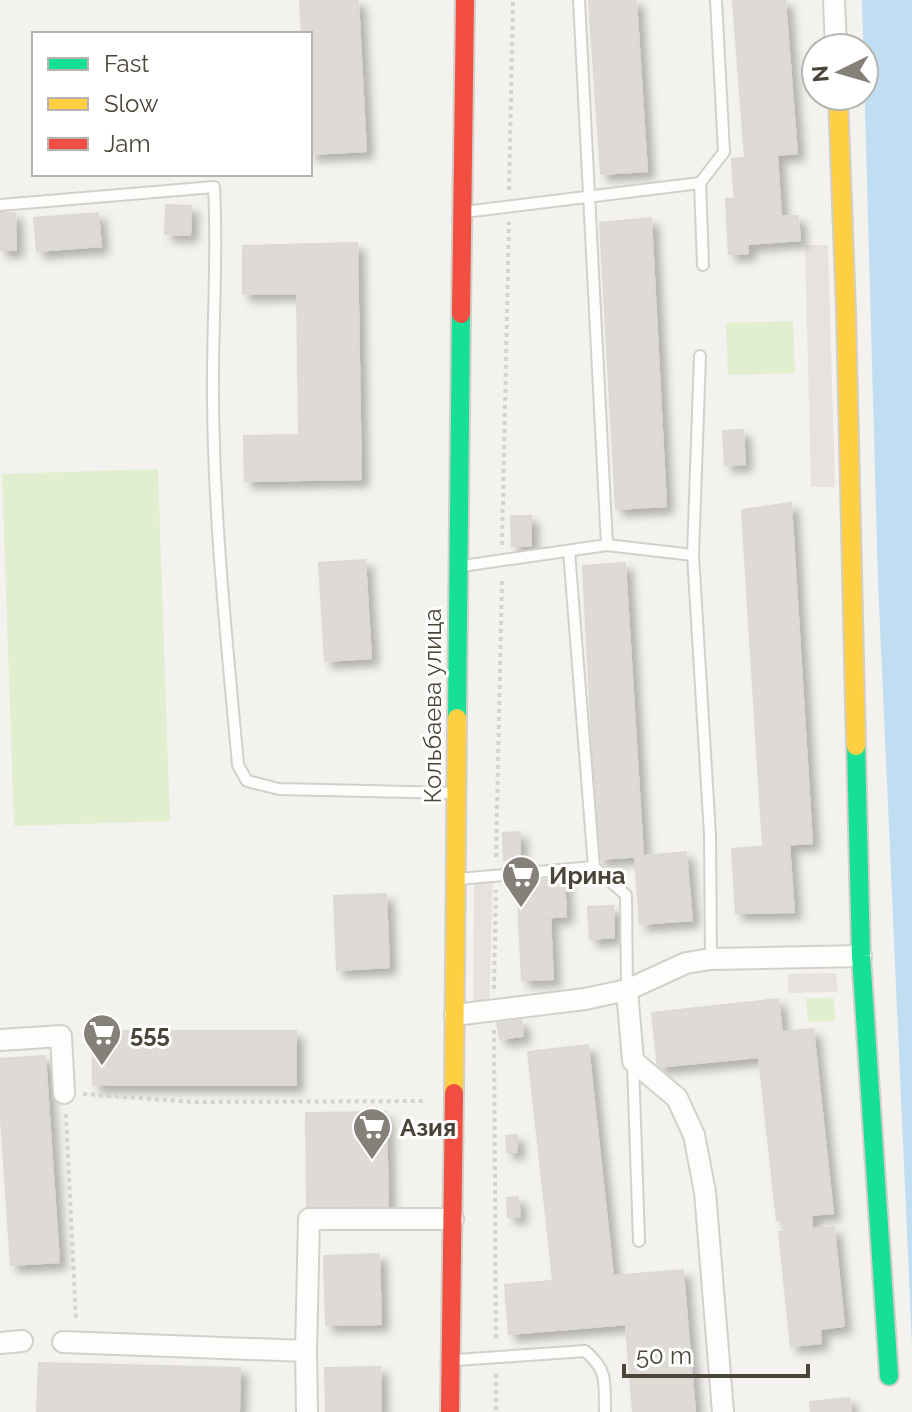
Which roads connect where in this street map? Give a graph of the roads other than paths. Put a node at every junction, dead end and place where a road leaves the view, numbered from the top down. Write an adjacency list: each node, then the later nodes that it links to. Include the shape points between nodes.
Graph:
1 (465, 0): 10 (main road, Кольбаева улица)
2 (579, 0): 8 (lane)
3 (716, 0): 7 (lane, via 724,152)
4 (834, 0): 5 (street)
5 (835, 32)
6 (839, 112): 20 (main road)
7 (700, 183): 8 (lane); 11 (lane)
8 (590, 196): 10 (lane); 13 (lane)
9 (0, 205): 17 (lane, via 214,187 213,400 238,765 247,781 279,789)
10 (462, 213): 16 (main road, Кольбаева улица)
11 (703, 265)
12 (700, 356): 15 (lane)
13 (607, 545): 14 (lane); 15 (lane)
14 (569, 551): 16 (lane); 18 (lane)
15 (693, 555): 21 (lane, via 710,835)
16 (457, 567): 17 (main road, Кольбаева улица)
17 (456, 793): 19 (main road, Кольбаева улица)
18 (594, 867): 19 (lane); 22 (lane, via 626,895)
19 (457, 879): 23 (main road, Кольбаева улица)
20 (861, 956): 21 (street); 34 (main road)
21 (711, 959): 22 (street, via 686,963)
22 (627, 990): 23 (street); 25 (street)
23 (455, 1015): 27 (main road, Кольбаева улица)
24 (0, 1040): 26 (street, via 61,1036)
25 (633, 1061): 28 (lane); 38 (street, via 677,1098 694,1135 705,1192)
26 (64, 1093)
27 (453, 1219): 32 (street, via 309,1219); 33 (main road, Кольбаева улица)
28 (639, 1241)
29 (22, 1341): 31 (street)
30 (70, 1342): 32 (street)
31 (0, 1343)
32 (306, 1351): 35 (street)
33 (451, 1360): 36 (main road, Кольбаева улица); 37 (lane, via 585,1351 604,1372)
34 (889, 1376)
35 (307, 1412)
36 (450, 1412)
37 (605, 1412)
38 (723, 1412)

